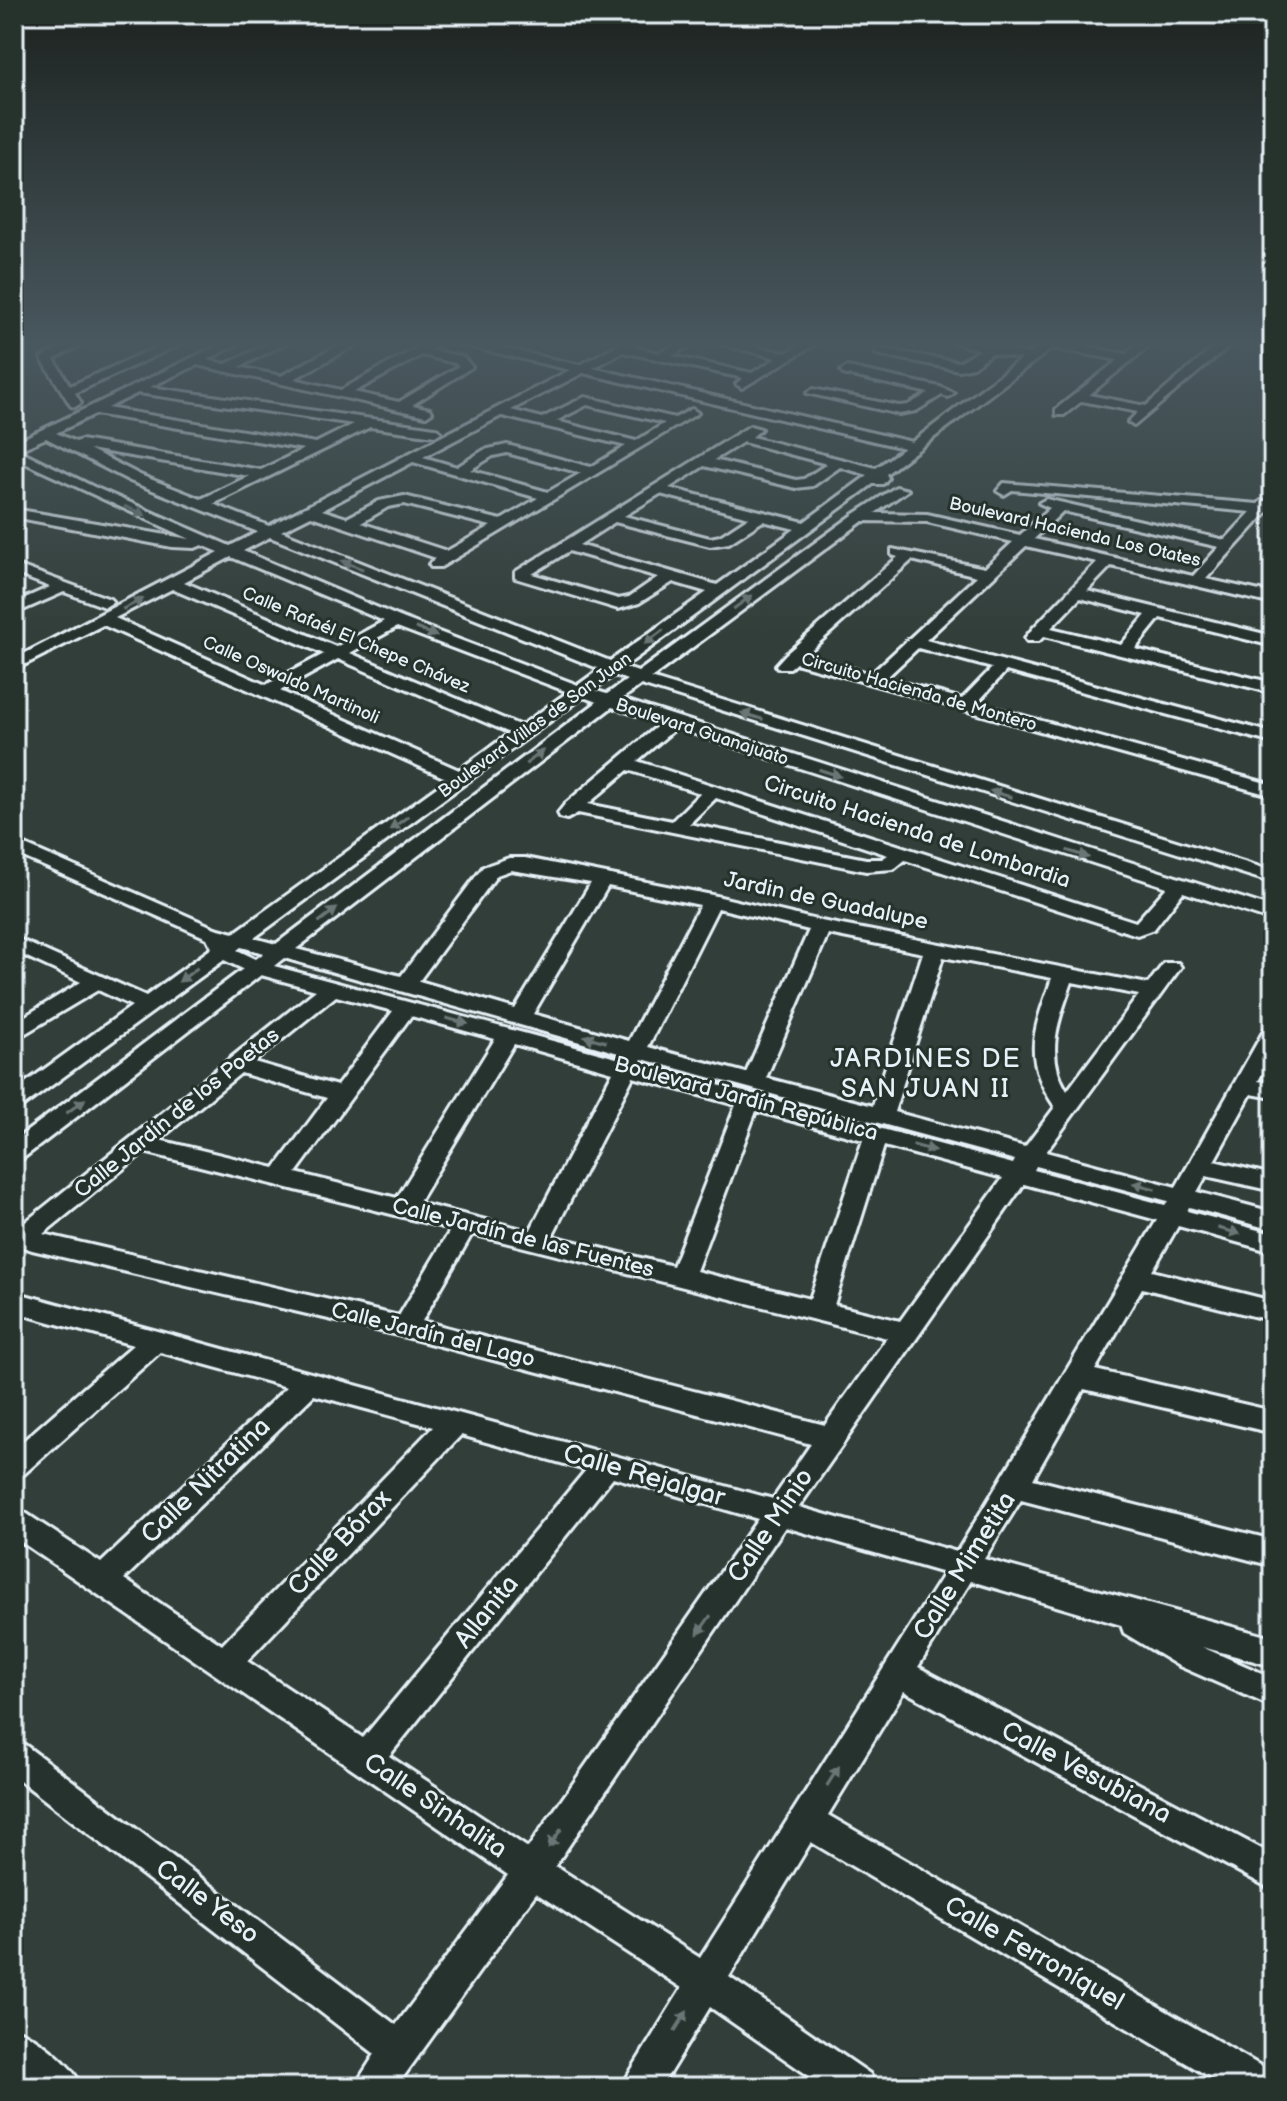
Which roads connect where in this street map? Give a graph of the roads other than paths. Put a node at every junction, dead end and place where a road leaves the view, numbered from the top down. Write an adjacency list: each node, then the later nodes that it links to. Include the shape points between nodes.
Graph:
1 (33, 440): 17 (street)
2 (61, 440): 13 (street, Boulevard Guanajuato)
3 (273, 440): 16 (street)
4 (330, 440): 16 (street)
5 (421, 440): 41 (street)
6 (447, 440): 18 (street)
7 (618, 440): 14 (street)
8 (646, 440): 14 (street)
9 (738, 440): 19 (street)
10 (749, 440): 20 (street)
11 (889, 440): 15 (street)
12 (922, 440): 15 (street, Boulevard Villas de San Juan)
13 (65, 442): 24 (street); 30 (street, Boulevard Guanajuato)
14 (638, 445): 22 (street)
15 (914, 446): 25 (street, Boulevard Villas de San Juan)
16 (315, 447): 24 (street)
17 (14, 450): 43 (street, Boulevard Guanajuato, one-way to 43)
18 (412, 458): 21 (street); 32 (street)
19 (703, 462): 20 (street, via 796,484 808,483); 27 (street)
20 (837, 463): 23 (street)
21 (459, 471): 22 (street, via 493,451 507,449); 29 (street)
22 (591, 471): 29 (street)
23 (878, 473): 25 (street, Boulevard Villas de San Juan); 37 (street, via 881,478 858,501); 38 (street, Boulevard Villas de San Juan)
24 (262, 474): 30 (street)
25 (906, 480): 35 (street); 37 (street, Boulevard Villas de San Juan); 42 (street, Boulevard Hacienda Los Otates, via 929,512)
26 (1008, 487): 28 (street); 31 (street); 44 (street, via 1264,507)
27 (659, 490): 34 (street, Boulevard Hacienda Los Otates); 36 (street)
28 (983, 490)
29 (549, 497): 40 (street)
30 (200, 505): 41 (street, Boulevard Guanajuato)
31 (1060, 506): 42 (street); 44 (street)
32 (311, 511): 39 (street); 41 (street)
33 (14, 513): 43 (street, via 172,543)
34 (760, 516): 36 (street, via 724,540 710,542); 38 (street, Boulevard Hacienda Los Otates)
35 (896, 516): 37 (street, Boulevard Hacienda Los Otates); 42 (street, Boulevard Hacienda Los Otates)
36 (614, 518): 45 (street)
37 (851, 520): 38 (street, Boulevard Hacienda Los Otates); 70 (street, Boulevard Villas de San Juan, one-way to 37)
38 (812, 523): 54 (street, Boulevard Villas de San Juan)
39 (348, 524): 40 (street, via 384,504 404,500); 40 (street, via 442,560)
40 (501, 524)
41 (262, 529): 43 (street); 46 (street); 69 (street, Boulevard Guanajuato, one-way to 41)
42 (1026, 538): 47 (street, Boulevard Hacienda Los Otates); 49 (street); 51 (street, Boulevard Hacienda Los Otates)
43 (212, 544): 46 (street, Boulevard Guanajuato); 59 (street)
44 (1229, 545): 51 (street)
45 (568, 546): 50 (street); 50 (street, via 520,575 618,604)
46 (235, 552): 52 (street); 61 (street, Boulevard Guanajuato)
47 (1107, 561): 51 (street, Boulevard Hacienda Los Otates); 56 (street)
48 (14, 568): 53 (street, Calle Oswaldo Martinoli)
49 (989, 574): 63 (street); 71 (street, Circuito Hacienda de Montero, via 903,553 786,662)
50 (671, 576): 54 (street)
51 (1199, 578): 55 (street, Boulevard Hacienda Los Otates); 57 (street, Boulevard Hacienda Los Otates)
52 (172, 583): 59 (street, one-way to 52); 66 (street, Calle Rafaél El Chepe Chávez)
53 (64, 586): 58 (street); 59 (street, Calle Oswaldo Martinoli)
54 (717, 590): 69 (street, Boulevard Villas de San Juan, one-way to 69)
55 (1273, 591)
56 (1076, 593): 60 (street); 65 (street, via 1036,634)
57 (1273, 599)
58 (14, 609)
59 (105, 610): 64 (street); 67 (street); 73 (street, Calle Oswaldo Martinoli)
60 (1156, 613): 62 (street); 65 (street)
61 (396, 621): 66 (street); 74 (street, Boulevard Guanajuato, one-way to 74)
62 (1273, 641)
63 (915, 642): 68 (street); 71 (street)
64 (14, 650)
65 (1125, 651): 72 (street)
66 (334, 654): 73 (street); 78 (street, Calle Rafaél El Chepe Chávez)
67 (14, 665)
68 (1003, 665): 76 (street); 79 (street)
69 (615, 667): 70 (street, Boulevard Guanajuato); 74 (street, Boulevard Villas de San Juan)
70 (641, 678): 75 (street, Boulevard Villas de San Juan); 88 (street, Boulevard Guanajuato, one-way to 70)
71 (874, 680): 76 (street, Circuito Hacienda de Montero)
72 (1273, 688)
73 (268, 691): 81 (street, Calle Oswaldo Martinoli)
74 (580, 691): 75 (street, Boulevard Guanajuato); 78 (street, Boulevard Villas de San Juan)
75 (609, 701): 77 (street, Boulevard Guanajuato); 99 (street, Boulevard Villas de San Juan, one-way to 75)
76 (966, 705): 83 (street, Circuito Hacienda de Montero)
77 (672, 722): 80 (street); 91 (street, Boulevard Guanajuato, one-way to 91)
78 (524, 733): 81 (street, Boulevard Villas de San Juan)
79 (1273, 738)
80 (625, 763): 82 (street, Circuito Hacienda de Lombardia); 84 (street, via 568,811)
81 (461, 778): 96 (street, Boulevard Villas de San Juan, one-way to 96)
82 (713, 791): 84 (street); 86 (street, Circuito Hacienda de Lombardia)
83 (1273, 791)
84 (675, 828): 86 (street, via 866,865 887,865)
85 (14, 846): 96 (street)
86 (903, 852): 91 (street, Circuito Hacienda de Lombardia, via 1137,929 1147,925)
87 (1273, 858): 88 (street)
88 (1236, 866): 89 (street, Boulevard Guanajuato); 92 (street)
89 (1273, 877)
90 (603, 879): 93 (street, Jardin de Guadalupe); 106 (street, Jardin de Guadalupe, via 525,864 490,871); 108 (street)
91 (1178, 886): 92 (street, Boulevard Guanajuato)
92 (1208, 896): 94 (street, Boulevard Guanajuato)
93 (712, 901): 95 (street, Jardin de Guadalupe); 111 (street)
94 (1273, 915)
95 (821, 927): 98 (street, Jardin de Guadalupe); 114 (street)
96 (223, 940): 99 (street, Boulevard Jardín República); 101 (street, Boulevard Jardín República, via 242,962); 107 (street, Boulevard Villas de San Juan, one-way to 107)
97 (14, 943): 103 (street)
98 (935, 949): 102 (street, Jardin de Guadalupe); 119 (street)
99 (280, 951): 101 (street, Boulevard Villas de San Juan); 106 (street, Boulevard Jardín República)
100 (1171, 967): 105 (street, Calle Minio)
101 (258, 968): 104 (street, Boulevard Jardín República); 121 (street, Boulevard Villas de San Juan, one-way to 101)
102 (1064, 974): 105 (street, Jardin de Guadalupe); 118 (street, via 1042,1056 1049,1082)
103 (96, 982): 107 (street); 109 (street)
104 (332, 988): 106 (street, Boulevard Jardín República); 112 (street, Calle Jardín de los Poetas)
105 (1153, 991): 118 (street, Calle Minio)
106 (407, 996): 108 (street, Boulevard Jardín República); 116 (street)
107 (148, 1005): 117 (street, Boulevard Villas de San Juan)
108 (514, 1027): 111 (street, Boulevard Jardín República); 127 (street)
109 (14, 1033)
110 (1273, 1034): 113 (street, Calle Mimetita)
111 (632, 1059): 114 (street, Boulevard Jardín República); 131 (street)
112 (238, 1065): 116 (street); 120 (street, Calle Jardín de los Poetas)
113 (1244, 1085): 115 (street); 123 (street, Calle Mimetita)
114 (751, 1091): 119 (street, Boulevard Jardín República); 133 (street)
115 (1273, 1091)
116 (340, 1094): 124 (street)
117 (14, 1102)
118 (1067, 1107): 122 (street, Calle Minio)
119 (878, 1125): 122 (street, Boulevard Jardín República); 136 (street)
120 (139, 1143): 124 (street, Calle Jardín de las Fuentes); 130 (street, Calle Jardín de los Poetas, via 33,1229)
121 (14, 1153)
122 (1025, 1165): 126 (street, Boulevard Jardín República); 139 (street, Calle Minio)
123 (1200, 1166): 125 (street); 126 (street, Calle Mimetita)
124 (280, 1178): 127 (street, Calle Jardín de las Fuentes)
125 (1273, 1183)
126 (1178, 1206): 128 (street, Boulevard Jardín República); 132 (street, Boulevard Jardín República, one-way to 132); 134 (street, Calle Mimetita)
127 (403, 1208): 129 (street, Calle Jardín de las Fuentes)
128 (1273, 1221)
129 (466, 1224): 131 (street, Calle Jardín de las Fuentes); 138 (street)
130 (32, 1241): 138 (street, Calle Jardín del Lago)
131 (537, 1241): 133 (street, Calle Jardín de las Fuentes)
132 (1273, 1243)
133 (681, 1277): 136 (street, Calle Jardín de las Fuentes)
134 (1137, 1277): 137 (street); 141 (street, Calle Mimetita)
135 (14, 1302): 140 (street, Calle Rejalgar)
136 (819, 1311): 139 (street, Calle Jardín de las Fuentes)
137 (1273, 1311)
138 (406, 1327): 145 (street, Calle Jardín del Lago)
139 (907, 1333): 145 (street, Calle Minio)
140 (155, 1341): 142 (street, Calle Rejalgar); 147 (street)
141 (1078, 1377): 143 (street); 148 (street, Calle Mimetita)
142 (309, 1383): 144 (street, Calle Rejalgar); 153 (street, Calle Nitratina)
143 (1273, 1422)
144 (455, 1423): 146 (street, Calle Rejalgar); 156 (street, Calle Bórax)
145 (831, 1438): 149 (street, Calle Minio)
146 (607, 1464): 149 (street, Calle Rejalgar); 160 (street, Allanita)
147 (14, 1466)
148 (1014, 1486): 151 (street); 152 (street, Calle Mimetita)
149 (781, 1515): 152 (street, Calle Rejalgar); 162 (street, Calle Minio, one-way to 162)
150 (14, 1521): 153 (street, Calle Sinhalita)
151 (1273, 1553)
152 (965, 1566): 154 (street, Calle Rejalgar); 157 (street, Calle Mimetita)
153 (103, 1580): 156 (street, Calle Sinhalita)
154 (1112, 1609): 155 (street, Calle Rejalgar); 158 (street, via 1188,1655)
155 (1273, 1652)
156 (225, 1663): 160 (street, Calle Sinhalita)
157 (898, 1672): 161 (street, Calle Mimetita, one-way to 157); 163 (street, Calle Vesubiana)
158 (1273, 1693)
159 (14, 1756): 166 (street, Calle Yeso)
160 (366, 1759): 162 (street, Calle Sinhalita)
161 (806, 1820): 164 (street, Calle Mimetita); 171 (street, Calle Ferroníquel)
162 (532, 1871): 164 (street, Calle Sinhalita); 166 (street, Calle Minio)
163 (1273, 1873)
164 (705, 1982): 169 (street, Calle Mimetita, one-way to 164); 170 (street, Calle Sinhalita)
165 (14, 2046): 167 (street)
166 (399, 2050): 168 (street, Calle Minio)
167 (63, 2087)
168 (373, 2087)
169 (640, 2087)
170 (857, 2087)
171 (1262, 2087)

